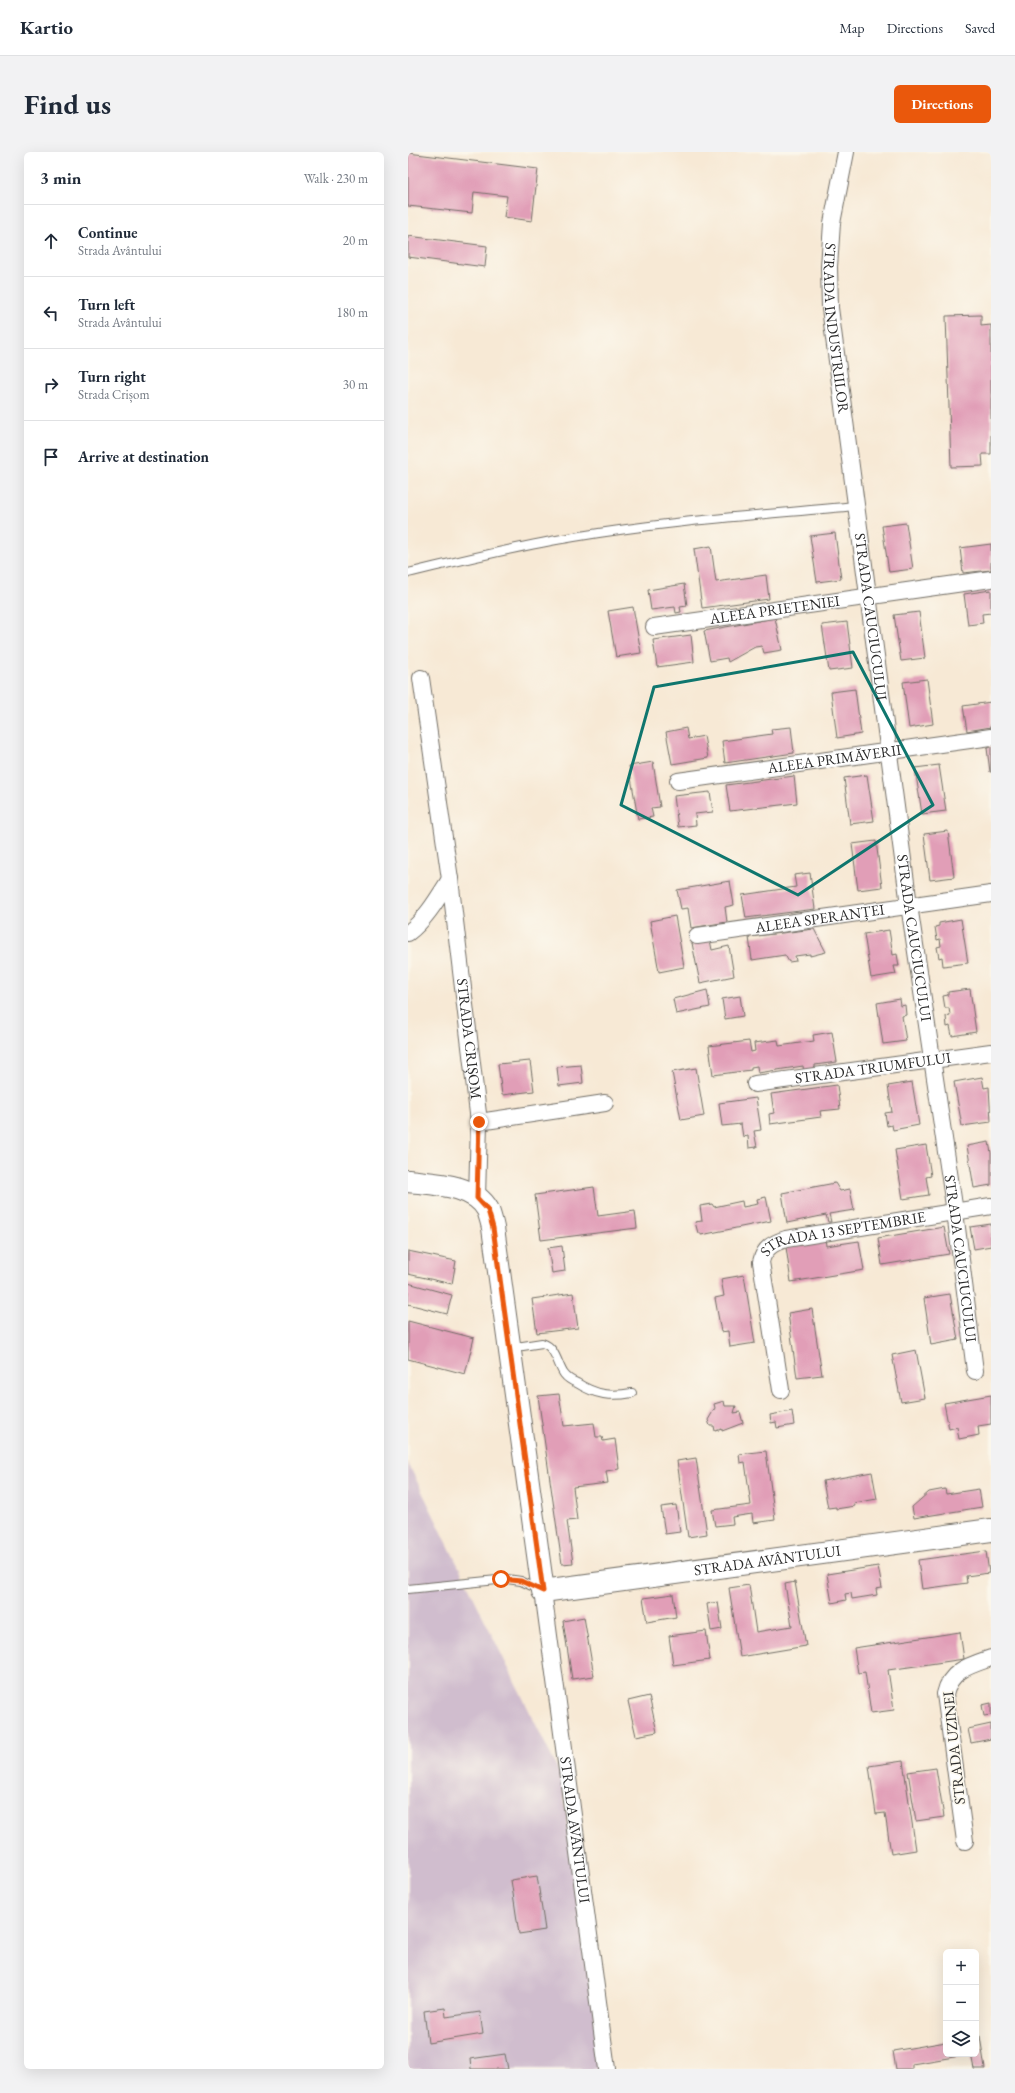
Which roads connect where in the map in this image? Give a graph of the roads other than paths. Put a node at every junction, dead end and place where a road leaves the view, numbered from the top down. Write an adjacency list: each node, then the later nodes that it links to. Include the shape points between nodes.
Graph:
1 (846, 152): 2 (street, STRADA INDUSTRIILOR, via 832,223 829,302)
2 (855, 506): 3 (lane, via 655,525 589,534); 5 (street, STRADA CAUCIUCULUI)
3 (408, 573)
4 (991, 579): 5 (street, ALEEA PRIETENIEI)
5 (867, 596): 6 (street, ALEEA PRIETENIEI); 9 (street, STRADA CAUCIUCULUI)
6 (654, 627)
7 (420, 678): 11 (street, STRADA CRIȘOM)
8 (991, 737): 9 (street, ALEEA PRIMĂVERII)
9 (888, 751): 10 (street, ALEEA PRIMĂVERII); 13 (street, STRADA CAUCIUCULUI)
10 (678, 781)
11 (450, 879): 14 (street, via 434,905); 20 (street, STRADA CRIȘOM)
12 (991, 894): 13 (street, ALEEA SPERANȚEI)
13 (909, 905): 15 (street, ALEEA SPERANȚEI); 17 (street, STRADA CAUCIUCULUI)
14 (408, 933)
15 (697, 936)
16 (991, 1052): 17 (street, STRADA TRIUMFULUI)
17 (931, 1060): 18 (street, STRADA TRIUMFULUI); 24 (street, STRADA CAUCIUCULUI)
18 (755, 1084)
19 (605, 1103): 20 (street)
20 (479, 1122): 22 (street, STRADA CRIȘOM)
21 (408, 1181): 22 (main road, STRADA AVÂNTULUI, via 441,1184)
22 (477, 1198): 25 (main road, STRADA AVÂNTULUI, via 488,1210 493,1228)
23 (991, 1206): 24 (street, STRADA 13 SEPTEMBRIE)
24 (955, 1212): 26 (street, STRADA CAUCIUCULUI); 27 (street, STRADA 13 SEPTEMBRIE, via 786,1239 774,1243 767,1249 762,1255 761,1262)
25 (509, 1348): 28 (lane, via 546,1344 553,1351 566,1376 580,1386 602,1395); 31 (main road, STRADA AVÂNTULUI)
26 (975, 1371)
27 (781, 1390)
28 (632, 1393)
29 (991, 1530): 31 (main road, STRADA AVÂNTULUI)
30 (408, 1589): 31 (lane, via 507,1579 521,1581)
31 (543, 1591): 34 (street, STRADA AVÂNTULUI)
32 (991, 1658): 33 (street, STRADA UZINEI, via 958,1672 947,1685 945,1694)
33 (965, 1841)
34 (607, 2069)

